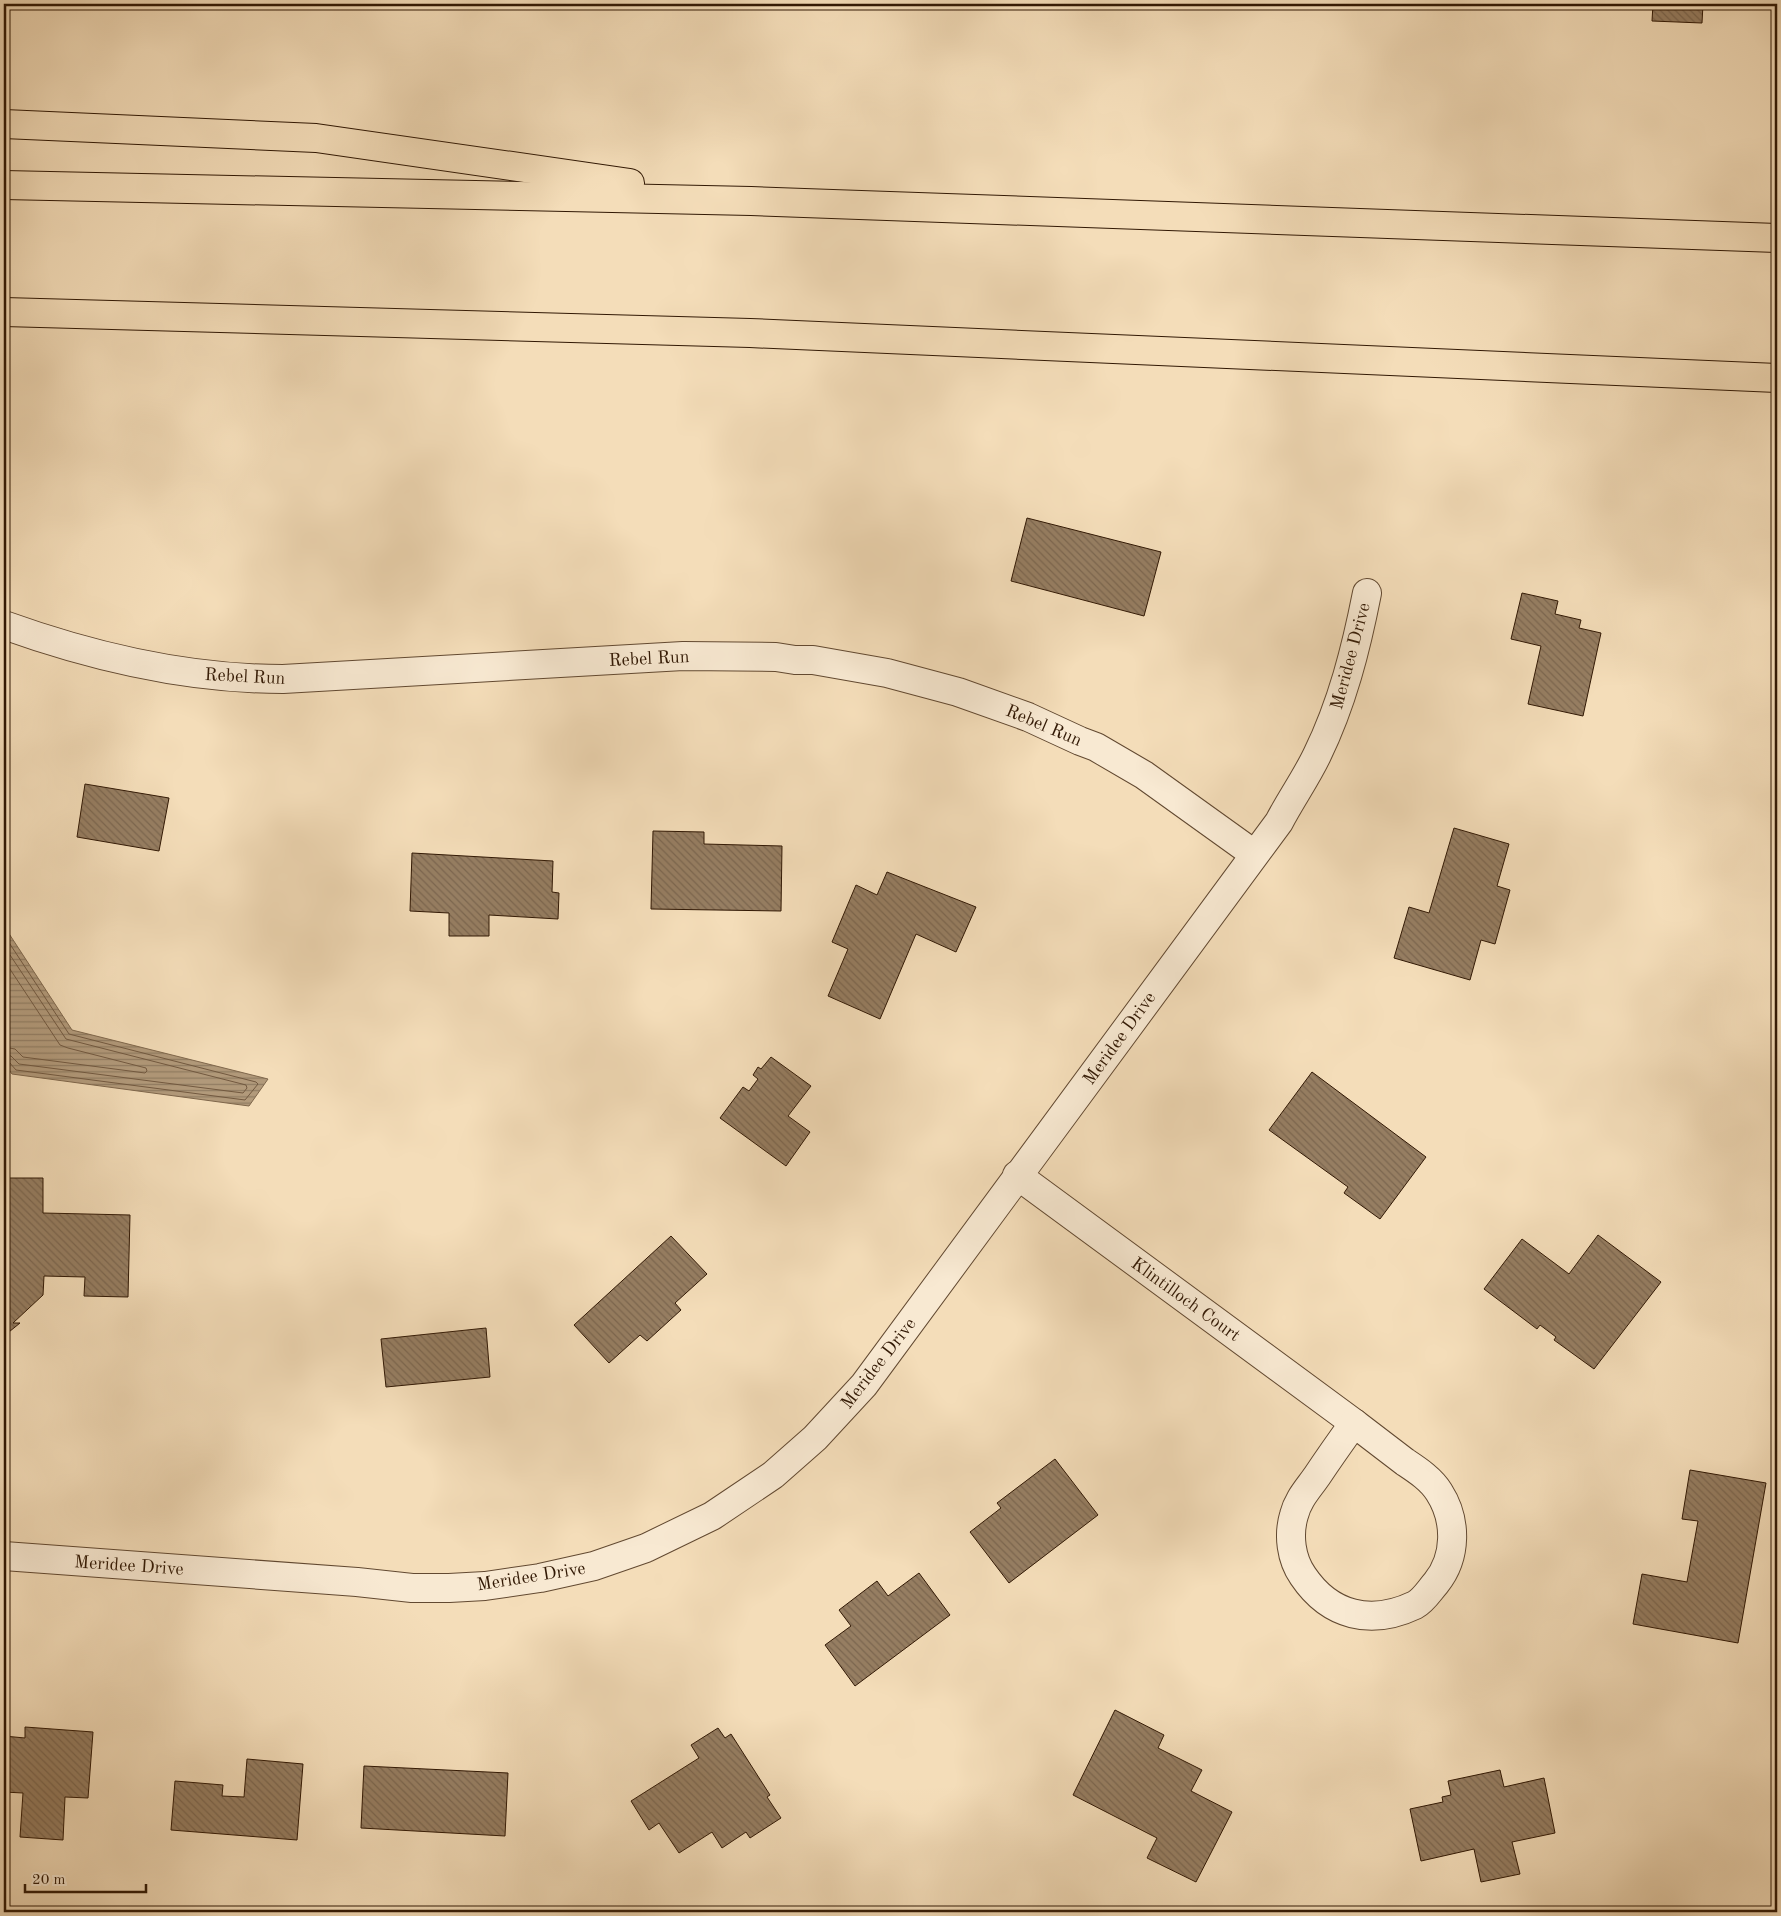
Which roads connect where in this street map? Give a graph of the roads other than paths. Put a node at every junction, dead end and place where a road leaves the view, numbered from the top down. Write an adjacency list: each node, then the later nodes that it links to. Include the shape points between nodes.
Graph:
1 (4, 124): 3 (highway, via 316,138)
2 (4, 185): 3 (highway)
3 (750, 201): 4 (highway)
4 (1777, 238)
5 (4, 312): 6 (highway, via 750,333)
6 (1777, 378)
7 (1367, 593): 9 (street, Meridee Drive, via 1345,686 1325,738 1279,822)
8 (4, 625): 9 (street, Rebel Run, via 113,659 245,678 683,656 813,660 887,673 1020,713 1096,747 1144,775)
9 (1254, 854): 10 (street, Meridee Drive)
10 (1018, 1175): 11 (street, Klintilloch Court); 12 (street, Meridee Drive, via 864,1385 815,1438 773,1475 712,1516 646,1548 594,1566 558,1574 485,1586 449,1588 412,1588)
11 (1354, 1423): 11 (street, Klintilloch Court, via 1438,1490 1447,1505 1452,1524 1451,1550 1441,1578 1415,1604 1381,1616 1362,1616 1328,1604 1308,1585 1298,1570 1293,1552 1292,1525 1300,1497)
12 (4, 1556)

